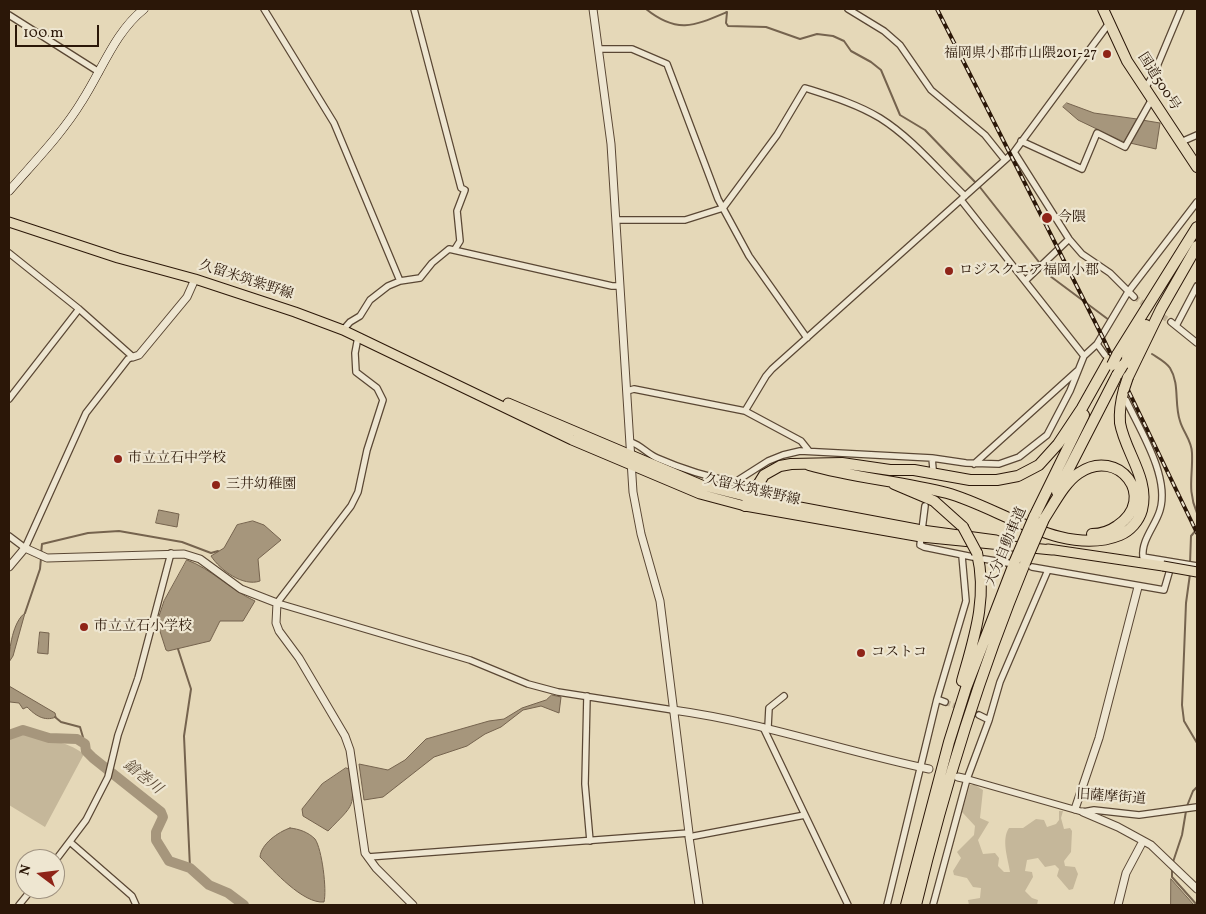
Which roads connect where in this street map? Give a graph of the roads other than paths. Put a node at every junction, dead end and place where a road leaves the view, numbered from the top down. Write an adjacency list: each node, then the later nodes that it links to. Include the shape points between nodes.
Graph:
1 (144, 9): 11 (main road, via 123,30)
2 (264, 9): 32 (street, via 334,123)
3 (414, 9): 29 (street, via 461,188 465,190 457,211 460,241)
4 (593, 9): 10 (street)
5 (848, 9): 18 (street, via 900,45 931,90 985,135)
6 (1103, 9): 9 (highway, 国道500号)
7 (1181, 9): 12 (street)
8 (9, 15): 11 (street)
9 (1110, 22): 12 (highway, 国道500号, via 1127,61); 15 (street)
10 (599, 49): 23 (street, via 638,50 667,64); 24 (street, via 612,144)
11 (99, 72): 20 (main road, via 59,134)
12 (1145, 88): 13 (highway, 国道500号)
13 (1152, 99): 15 (street, via 1125,147 1097,133 1082,169); 16 (highway, 国道500号)
14 (1197, 135): 16 (street)
15 (1021, 142): 17 (street)
16 (1181, 142): 19 (highway, 国道500号)
17 (1014, 152): 18 (street); 27 (street)
18 (1005, 160): 21 (street)
19 (1197, 167)
20 (9, 191)
21 (963, 198): 23 (street, via 896,129 841,100 805,88 777,135); 33 (street); 41 (street)
22 (1197, 202): 36 (street)
23 (723, 208): 24 (street, via 685,220); 41 (street, via 749,256)
24 (616, 220): 34 (street)
25 (9, 222): 31 (main road, 久留米筑紫野線)
26 (1197, 226): 46 (highway, 大分自動車道)
27 (1069, 239): 33 (street); 36 (street)
28 (1197, 245): 60 (highway, bridge, via 1161,309 1124,389 1120,423 1142,484 1143,498 1142,511 1126,532 1110,539 1090,541 1060,536 1019,524 957,496 907,482); 64 (highway, 大分自動車道, bridge, via 1117,375)
29 (455, 249): 32 (street, via 446,250 420,278); 34 (street)
30 (9, 253): 38 (street)
31 (195, 279): 39 (main road, 久留米筑紫野線); 45 (street, via 186,297 139,354)
32 (400, 281): 39 (street, via 378,293 360,316)
33 (1024, 281): 44 (street)
34 (620, 286): 48 (street)
35 (1197, 286): 42 (street, via 1173,324)
36 (1128, 292): 37 (street); 43 (street)
37 (1134, 297)
38 (79, 309): 45 (street); 49 (street)
39 (343, 330): 40 (main road, 久留米筑紫野線)
40 (358, 337): 55 (main road, 久留米筑紫野線, via 465,389); 78 (street, via 356,372 377,388 383,400 358,492 351,506)
41 (807, 338): 51 (street, via 766,376)
42 (1197, 343)
43 (1097, 344): 44 (street); 46 (street)
44 (1084, 356): 47 (street)
45 (133, 357): 67 (street, via 128,359 86,413)
46 (1111, 357): 59 (highway, via 1058,444 1039,465 1018,476 970,480 914,470); 64 (highway, 大分自動車道, via 1070,441)
47 (1078, 370): 56 (street); 56 (street, via 1047,435 1010,462)
48 (627, 391): 51 (street); 52 (street)
49 (9, 399)
50 (1126, 400): 72 (street, via 1158,469 1163,496 1157,519 1144,545 1143,556)
51 (745, 411): 53 (street, via 801,441)
52 (631, 442): 53 (street, via 643,447 648,454 685,470 735,482 759,465 783,455); 55 (street)
53 (809, 451): 54 (street)
54 (932, 458): 56 (street); 58 (street)
55 (632, 462): 61 (main road, 久留米筑紫野線); 62 (main road, 久留米筑紫野線, via 700,494); 83 (street, via 637,517 660,601)
56 (974, 464)
57 (809, 465): 59 (highway, via 842,463); 60 (highway); 61 (highway, via 791,464 769,471)
58 (932, 469)
59 (890, 470): 64 (highway, via 964,493 1021,519 1067,532 1095,534 1110,531 1125,521 1133,509 1133,484 1124,472 1109,465 1093,465 1078,473)
60 (888, 481): 70 (highway, bridge, via 934,501 963,526)
61 (752, 498): 62 (highway); 65 (main road, 久留米筑紫野線)
62 (745, 506): 65 (main road, 久留米筑紫野線)
63 (925, 506): 65 (street)
64 (1039, 518): 71 (highway, 大分自動車道, bridge)
65 (921, 533): 69 (street, via 920,545); 72 (main road, 久留米筑紫野線)
66 (9, 536): 67 (street)
67 (25, 548): 68 (street, via 47,558); 74 (street)
68 (171, 552): 78 (street, via 200,558 241,589); 98 (street, via 108,777 91,812)
69 (962, 556): 70 (street); 81 (street, via 966,601)
70 (978, 557): 71 (street); 87 (highway, via 982,577 980,608)
71 (1020, 564): 75 (street); 87 (highway, 大分自動車道, via 966,688); 108 (highway, 大分自動車道, via 958,745)
72 (1167, 564): 73 (street); 76 (main road, 久留米筑紫野線, bridge); 77 (street, via 1164,590)
73 (1197, 566)
74 (9, 567)
75 (1048, 570): 77 (street); 85 (street, via 1000,682)
76 (1197, 572)
77 (1138, 586): 92 (street, via 1099,738)
78 (277, 603): 79 (street, via 470,660 528,684); 100 (street, via 279,632 317,686 345,736)
79 (587, 696): 83 (street); 97 (street, via 585,784)
80 (784, 696): 86 (street, via 769,708)
81 (937, 699): 82 (street); 88 (street)
82 (945, 702)
83 (673, 710): 86 (street, via 721,716); 95 (street)
84 (979, 715): 85 (street)
85 (989, 720): 90 (street)
86 (766, 727): 88 (street); 94 (street)
87 (941, 767): 107 (highway, 大分自動車道)
88 (925, 768): 106 (street)
89 (958, 777): 90 (street)
90 (967, 779): 92 (street, 旧薩摩街道); 109 (street)
91 (1197, 807): 93 (street, 旧薩摩街道, via 1139,815 1094,810)
92 (1075, 809): 93 (street, 旧薩摩街道)
93 (1083, 812): 96 (street)
94 (805, 815): 95 (street); 105 (street)
95 (689, 835): 97 (street); 104 (street)
96 (1143, 840): 101 (street, via 1166,857); 110 (street, via 1126,873)
97 (590, 841): 100 (street)
98 (70, 842): 99 (street); 102 (street, via 132,896)
99 (64, 849)
100 (368, 857): 103 (street)
101 (1197, 889)
102 (136, 905)
103 (413, 905)
104 (699, 905)
105 (848, 905)
106 (887, 905)
107 (906, 905)
108 (916, 905)
109 (934, 905)
110 (1118, 905)

